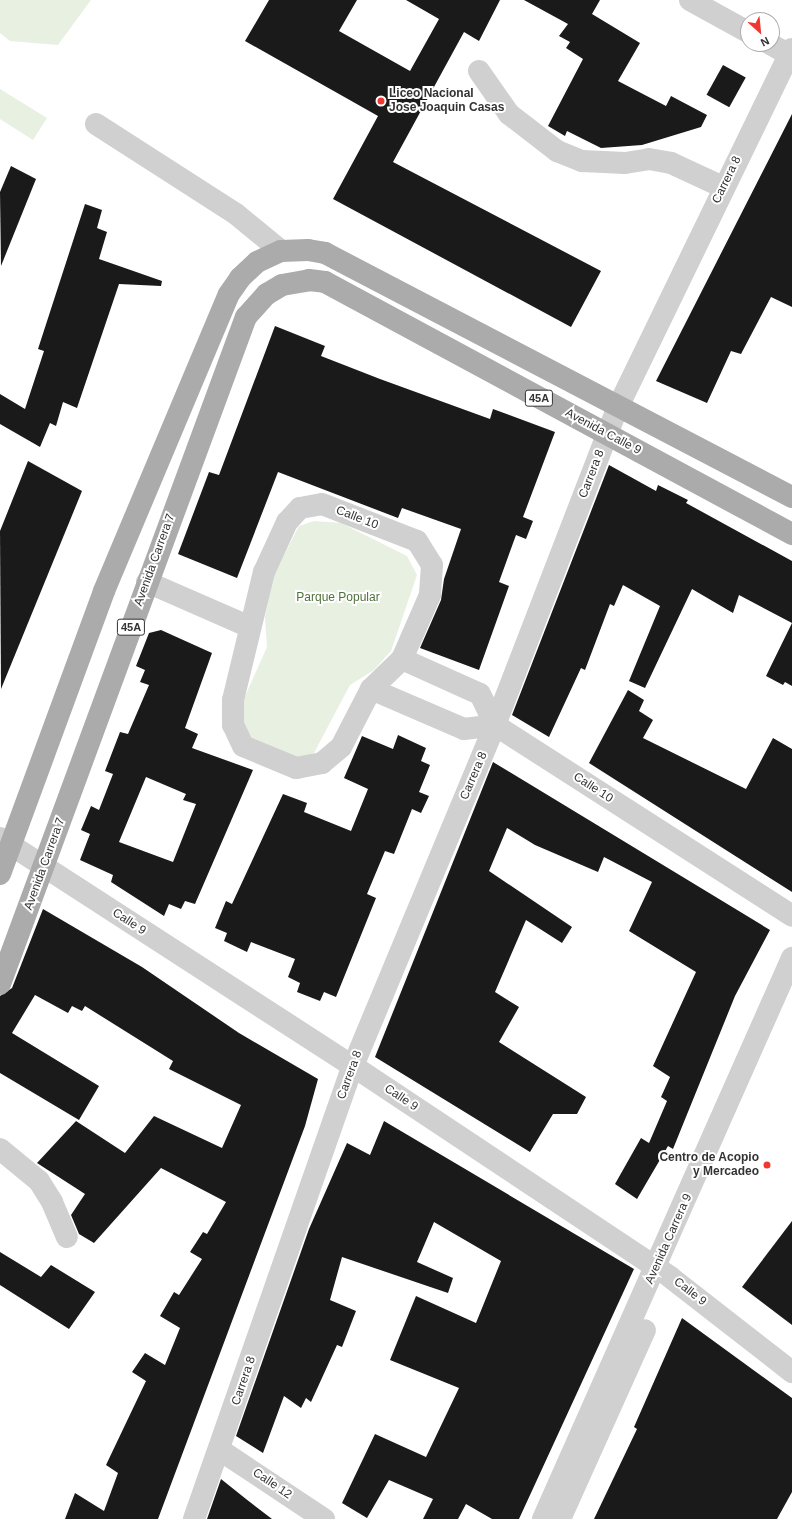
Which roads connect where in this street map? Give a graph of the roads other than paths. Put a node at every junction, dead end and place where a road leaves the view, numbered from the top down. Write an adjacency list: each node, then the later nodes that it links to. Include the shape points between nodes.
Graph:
1 (690, 0): 2 (street)
2 (740, 28)
3 (780, 48): 4 (street)
4 (791, 53): 7 (street, Carrera 8)
5 (479, 71): 7 (street, via 509,114 557,151 582,161 625,163 649,159 671,163)
6 (96, 124): 8 (street, via 236,214)
7 (723, 187): 10 (street, Carrera 8)
8 (281, 251): 10 (main road, 45A, via 308,250 325,253); 19 (main road, 45A, via 257,262 240,278 229,294 104,591)
9 (282, 285): 11 (main road, Avenida Calle 9 / 45A, via 309,280 325,282); 14 (main road, Avenida Carrera 7 / 45A, via 267,294 246,317)
10 (618, 407): 11 (street, Carrera 8); 12 (main road, 45A)
11 (607, 434): 13 (main road, Avenida Calle 9 / 45A); 18 (street, Carrera 8)
12 (792, 497)
13 (792, 534)
14 (147, 582): 15 (street); 20 (main road, Avenida Carrera 7 / 45A)
15 (250, 628): 16 (street, Calle 10, via 264,572 287,522 300,508 322,504 417,541 432,565 430,595); 17 (street, Calle 10, via 233,700 233,725 243,746 296,768 322,762 341,747)
16 (402, 659): 17 (street, Calle 10); 18 (street, via 480,694)
17 (371, 689): 18 (street, via 464,729)
18 (495, 725): 22 (street, Calle 10); 26 (street, Carrera 8)
19 (6, 842): 20 (street, Calle 9); 21 (main road, 45A)
20 (44, 867): 24 (main road, Avenida Carrera 7 / 45A); 26 (street, Calle 9)
21 (0, 874)
22 (792, 916)
23 (792, 958): 29 (street, Avenida Carrera 9)
24 (0, 984)
25 (792, 996): 29 (street, Avenida Carrera 9)
26 (353, 1066): 29 (street, Calle 9); 31 (street, Carrera 8)
27 (0, 1149): 28 (street, via 39,1181 52,1202)
28 (67, 1238)
29 (663, 1272): 30 (street, Calle 9); 34 (street, Avenida Carrera 9); 35 (street, Avenida Carrera 9)
30 (792, 1372)
31 (220, 1450): 32 (street, Carrera 8); 33 (street, Calle 12)
32 (194, 1519)
33 (324, 1519)
34 (543, 1519)
35 (560, 1519)

